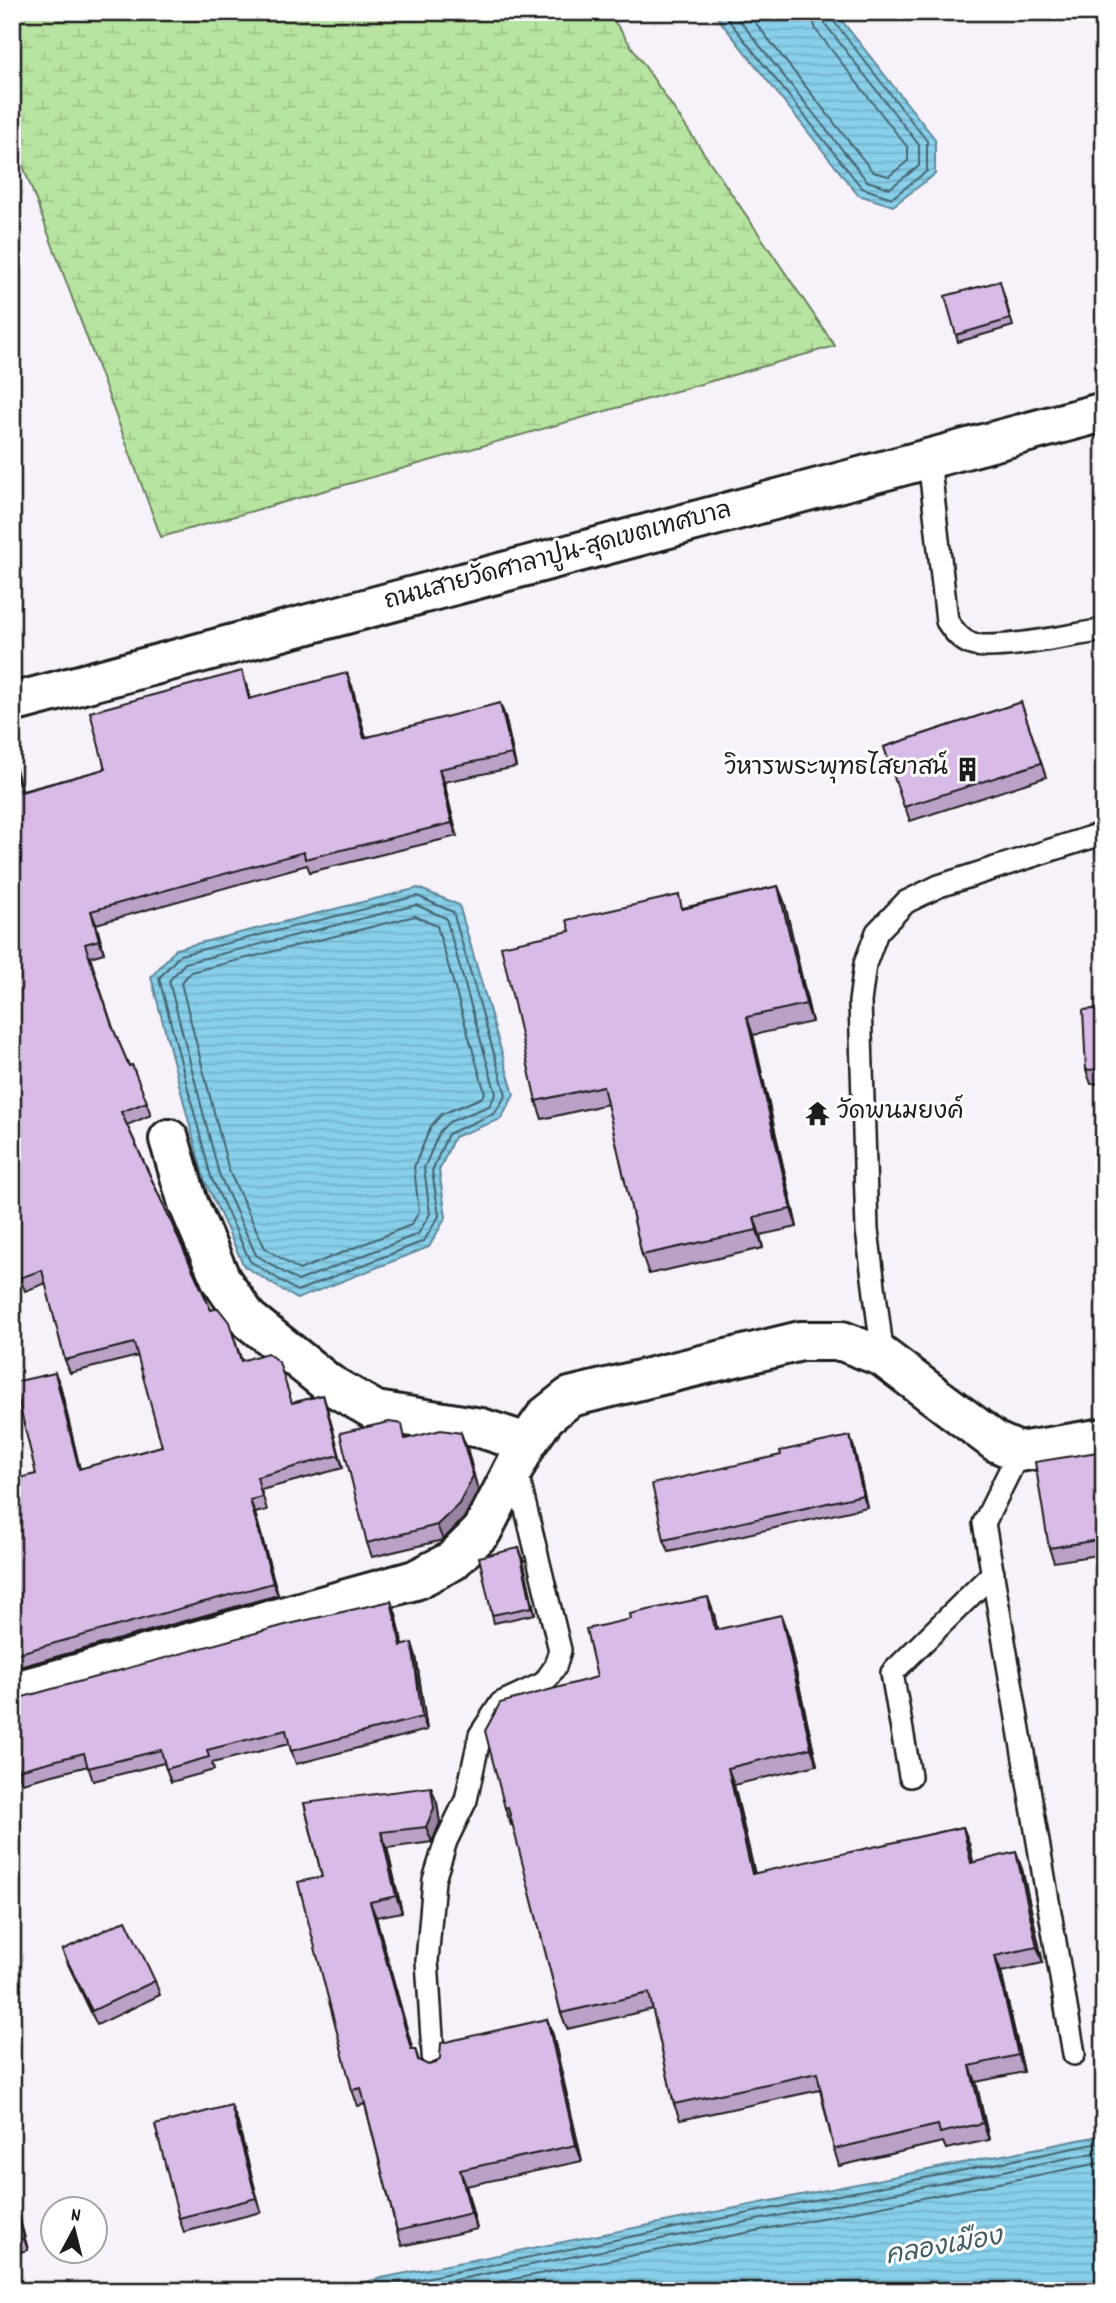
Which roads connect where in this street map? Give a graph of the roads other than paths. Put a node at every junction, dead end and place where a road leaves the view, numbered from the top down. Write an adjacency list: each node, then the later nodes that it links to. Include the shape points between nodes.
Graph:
1 (1104, 412): 2 (street, ถนนสายวัดศาลาปูน-สุดเขตเทศบาล)
2 (929, 458): 3 (lane, via 947,621 952,629 971,644 993,645); 4 (street, ถนนสายวัดศาลาปูน-สุดเขตเทศบาล)
3 (1104, 630)
4 (12, 703)
5 (1104, 833): 7 (lane, via 939,886 906,902 877,932 865,964 860,1002 867,1230)
6 (169, 1139): 10 (street, via 188,1203 221,1280 248,1319 329,1384 376,1410 481,1428)
7 (883, 1357): 9 (street, via 996,1442); 10 (street, via 842,1342 801,1341 570,1397 547,1416)
8 (1104, 1438): 9 (street)
9 (1019, 1452): 11 (lane, via 984,1523)
10 (521, 1454): 12 (street, via 482,1531 452,1561 415,1580); 15 (lane, via 560,1650 544,1683 501,1703 480,1735 466,1800 434,1880 427,1961)
11 (993, 1573): 13 (lane, via 892,1673); 14 (lane)
12 (12, 1692)
13 (910, 1776)
14 (1073, 2054)
15 (434, 2068)

